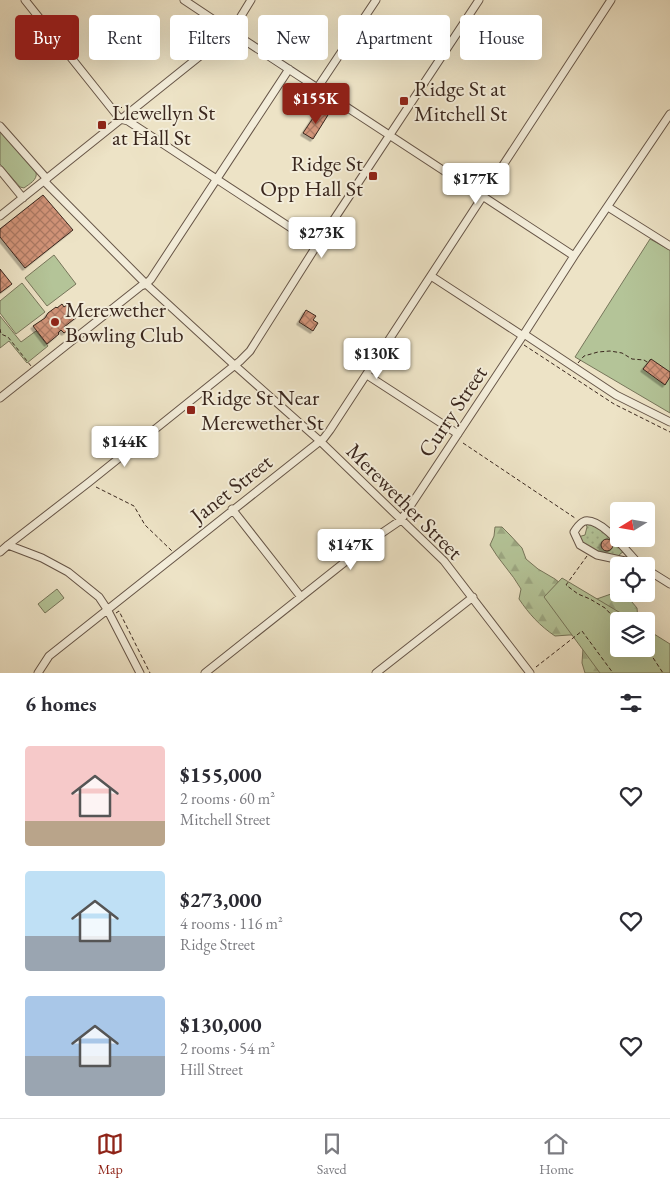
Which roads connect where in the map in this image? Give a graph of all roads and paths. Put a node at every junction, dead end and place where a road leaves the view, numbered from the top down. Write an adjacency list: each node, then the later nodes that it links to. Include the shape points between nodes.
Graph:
1 (25, 0): 14 (street)
2 (184, 0): 7 (street)
3 (251, 0): 8 (street)
4 (376, 0): 12 (street)
5 (479, 0): 16 (street)
6 (611, 0): 20 (street, Janet Street)
7 (206, 15)
8 (242, 15)
9 (248, 42): 11 (street)
10 (195, 60): 14 (street)
11 (289, 68): 12 (street); 18 (street)
12 (318, 88): 16 (street)
13 (670, 114): 22 (street, Curry Street)
14 (120, 119): 18 (street, via 128,121); 19 (street)
15 (0, 126): 19 (street, Merewether Street)
16 (390, 135): 20 (street); 24 (street)
17 (0, 170): 21 (street)
18 (216, 179): 24 (street); 28 (street)
19 (45, 180): 21 (street); 28 (street, Merewether Street)
20 (482, 196): 26 (street); 27 (street, Janet Street)
21 (23, 198): 23 (street)
22 (608, 208): 25 (street); 26 (street, Curry Street)
23 (0, 216)
24 (317, 245): 34 (street, via 250,351)
25 (670, 246)
26 (574, 256): 31 (street, Curry Street)
27 (431, 276): 31 (street); 37 (street, Janet Street)
28 (146, 284): 34 (street, Merewether Street); 36 (street)
29 (0, 329): 30 (path)
30 (1, 334): 32 (path); 36 (path, via 8,337)
31 (524, 335): 35 (street); 40 (street, Curry Street)
32 (0, 337)
33 (650, 360): 35 (path, via 632,359 622,353 598,352 584,356)
34 (235, 365): 41 (street, Merewether Street); 47 (street)
35 (575, 368): 39 (street, via 616,395)
36 (35, 370): 38 (street)
37 (366, 375): 40 (street); 41 (street, Janet Street)
38 (0, 398)
39 (670, 422)
40 (458, 434): 45 (street, Curry Street)
41 (320, 441): 44 (street, Janet Street); 45 (street, Merewether Street)
42 (463, 443): 46 (path, via 575,518 584,517)
43 (96, 487): 50 (path, via 134,506 145,525)
44 (232, 509): 55 (street); 57 (street, Janet Street)
45 (401, 520): 55 (street, Curry Street); 56 (street, Merewether Street, via 444,561)
46 (586, 521): 48 (street, via 574,532 580,545); 51 (street, via 610,533)
47 (8, 545): 49 (street); 57 (street, via 68,572 99,597)
48 (591, 551): 52 (street); 58 (path, via 566,585)
49 (0, 552)
50 (172, 552)
51 (633, 557)
52 (610, 558)
53 (655, 575): 54 (street)
54 (670, 584)
55 (301, 596): 65 (street, Curry Street)
56 (473, 597): 61 (street, Merewether Street); 66 (street)
57 (107, 609): 62 (street, Janet Street, via 49,656); 63 (street)
58 (610, 613)
59 (115, 614): 64 (path, via 118,611)
60 (653, 657): 68 (path)
61 (533, 670): 67 (path, via 582,631)
62 (38, 673)
63 (140, 673)
64 (150, 673)
65 (205, 673)
66 (376, 673)
67 (613, 673)
68 (663, 673)

